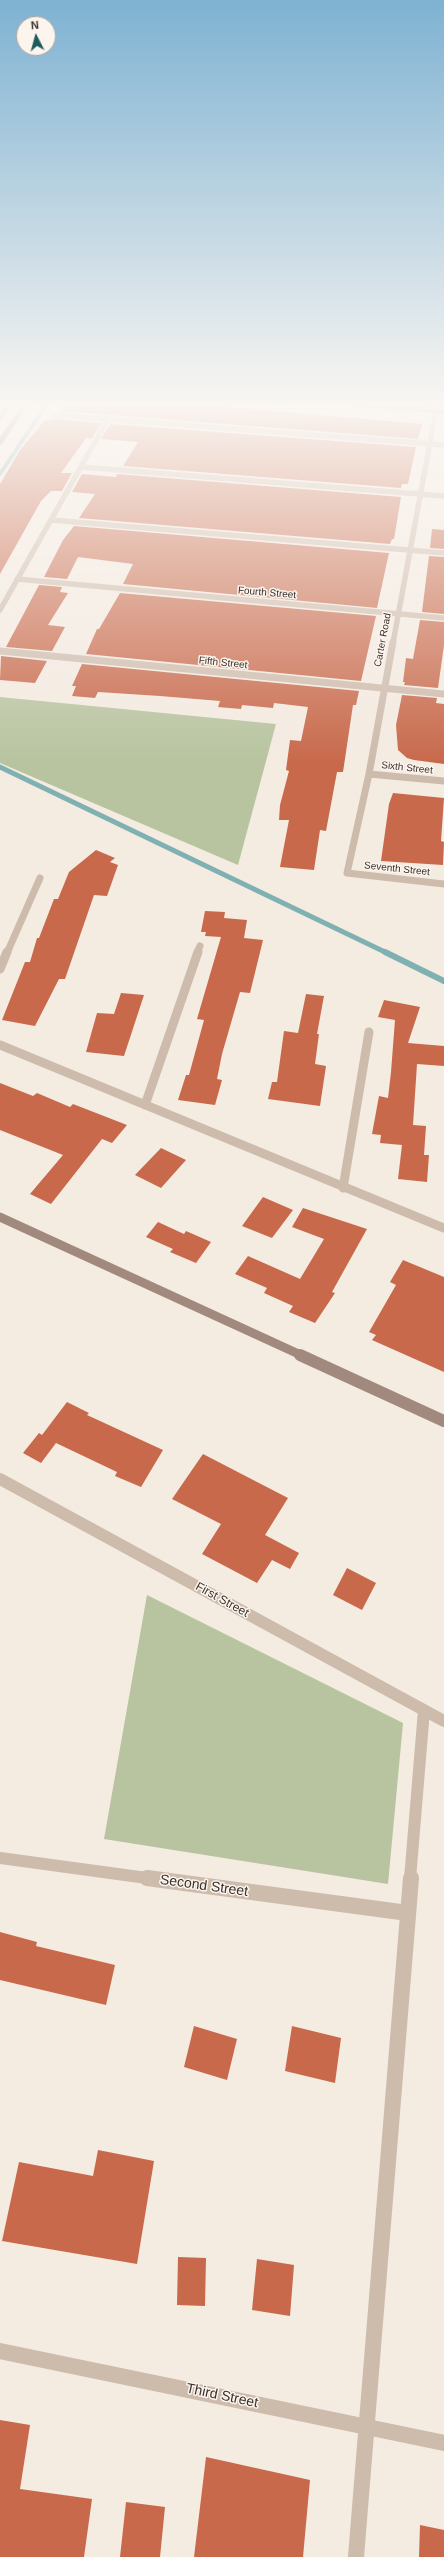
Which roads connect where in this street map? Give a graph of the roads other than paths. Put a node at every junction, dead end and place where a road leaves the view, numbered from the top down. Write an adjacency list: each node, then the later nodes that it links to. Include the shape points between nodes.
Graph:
1 (49, 523): 6 (street)
2 (91, 523): 4 (street)
3 (415, 523): 4 (street, Carter Road)
4 (410, 550): 5 (street); 8 (street, Carter Road)
5 (444, 552)
6 (18, 579): 7 (street); 8 (street, Fourth Street)
7 (0, 610)
8 (398, 614): 9 (street, Fourth Street); 11 (street, Carter Road)
9 (444, 618)
10 (0, 651): 11 (street, Fifth Street)
11 (384, 688): 12 (street, Fifth Street); 13 (street, Carter Road)
12 (444, 694)
13 (369, 774): 14 (street, Sixth Street); 15 (street, Carter Road)
14 (444, 781)
15 (347, 873): 17 (street, Seventh Street)
16 (40, 878): 19 (street)
17 (444, 884)
18 (200, 946): 22 (street)
19 (0, 969)
20 (368, 1032): 23 (street)
21 (0, 1045): 22 (street)
22 (145, 1105): 23 (street)
23 (343, 1188): 25 (street)
24 (0, 1217): 26 (main road)
25 (444, 1228)
26 (444, 1421)
27 (0, 1479): 28 (street, First Street)
28 (424, 1710): 29 (street, First Street); 31 (street)
29 (444, 1721)
30 (0, 1858): 31 (street, Second Street)
31 (408, 1913): 33 (street)
32 (0, 2351): 33 (street, Third Street)
33 (366, 2426): 34 (street, Third Street); 35 (street)
34 (444, 2443)
35 (356, 2557)

